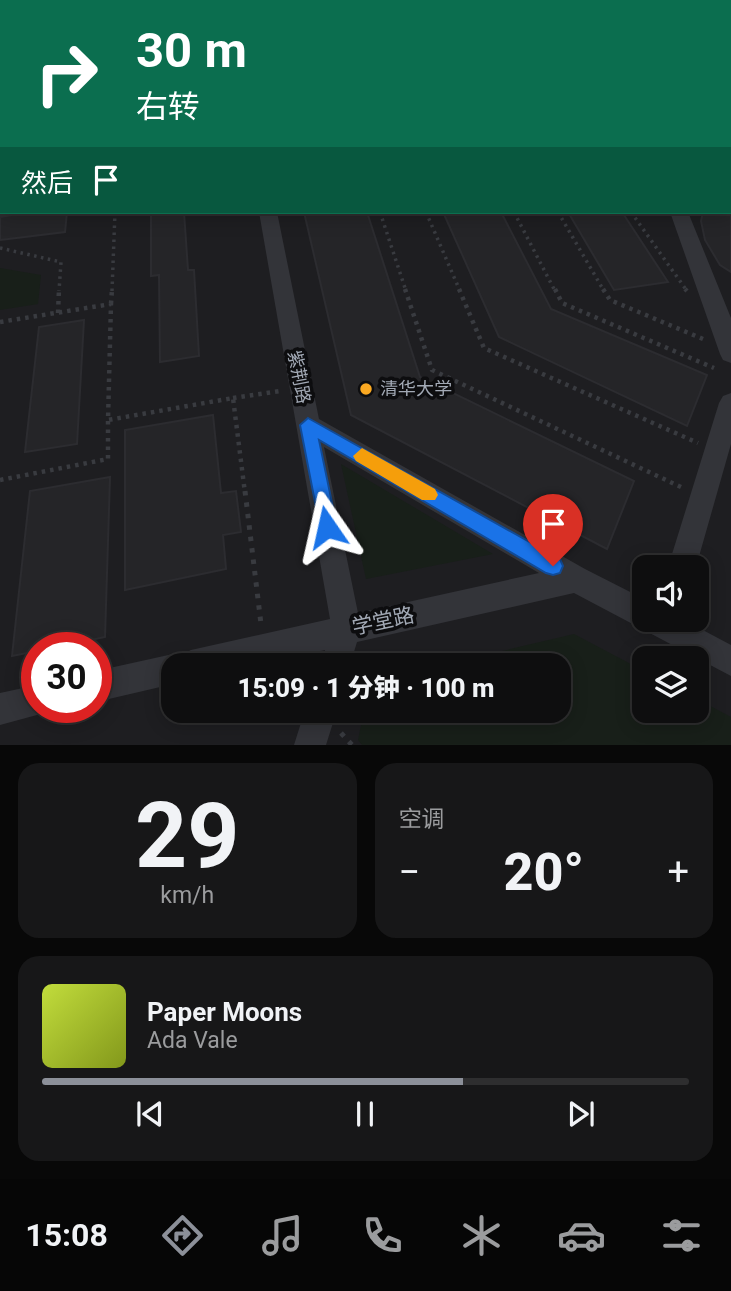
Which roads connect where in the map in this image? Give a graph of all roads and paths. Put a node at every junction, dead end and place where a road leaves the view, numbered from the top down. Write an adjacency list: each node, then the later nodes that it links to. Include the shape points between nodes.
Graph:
1 (144, 0): 2 (path)
2 (154, 0)
3 (115, 214): 12 (path)
4 (268, 214): 18 (street, 紫荆路)
5 (381, 214): 25 (path, via 432,370)
6 (427, 214): 23 (path, via 484,348)
7 (515, 214): 17 (path, via 562,303)
8 (559, 214): 17 (path, via 610,300)
9 (632, 214): 14 (path, via 681,287)
10 (680, 214): 14 (street)
11 (0, 248): 13 (path, via 61,262)
12 (111, 304): 13 (path); 21 (path)
13 (58, 313): 15 (path)
14 (725, 316): 17 (street)
15 (1, 322): 16 (path)
16 (0, 329)
17 (727, 358)
18 (301, 388): 19 (path); 22 (street, 紫荆路)
19 (233, 398): 21 (path); 31 (path)
20 (731, 403): 23 (street)
21 (108, 420): 24 (path, via 107,459)
22 (308, 425): 27 (street); 29 (street, 紫荆路)
23 (717, 451): 25 (street)
24 (0, 480)
25 (703, 497): 26 (street)
26 (686, 555)
27 (575, 579): 28 (street); 29 (street, 学堂路)
28 (632, 606)
29 (346, 629): 31 (street, 学堂路); 33 (street, 紫荆路)
30 (681, 632): 34 (street)
31 (264, 648): 32 (street, 学堂路)
32 (243, 653)
33 (339, 653)
34 (731, 661)
35 (161, 672): 36 (street)
36 (112, 683)
37 (21, 704): 38 (street)
38 (0, 709)
39 (317, 723): 40 (street)
40 (310, 745)

